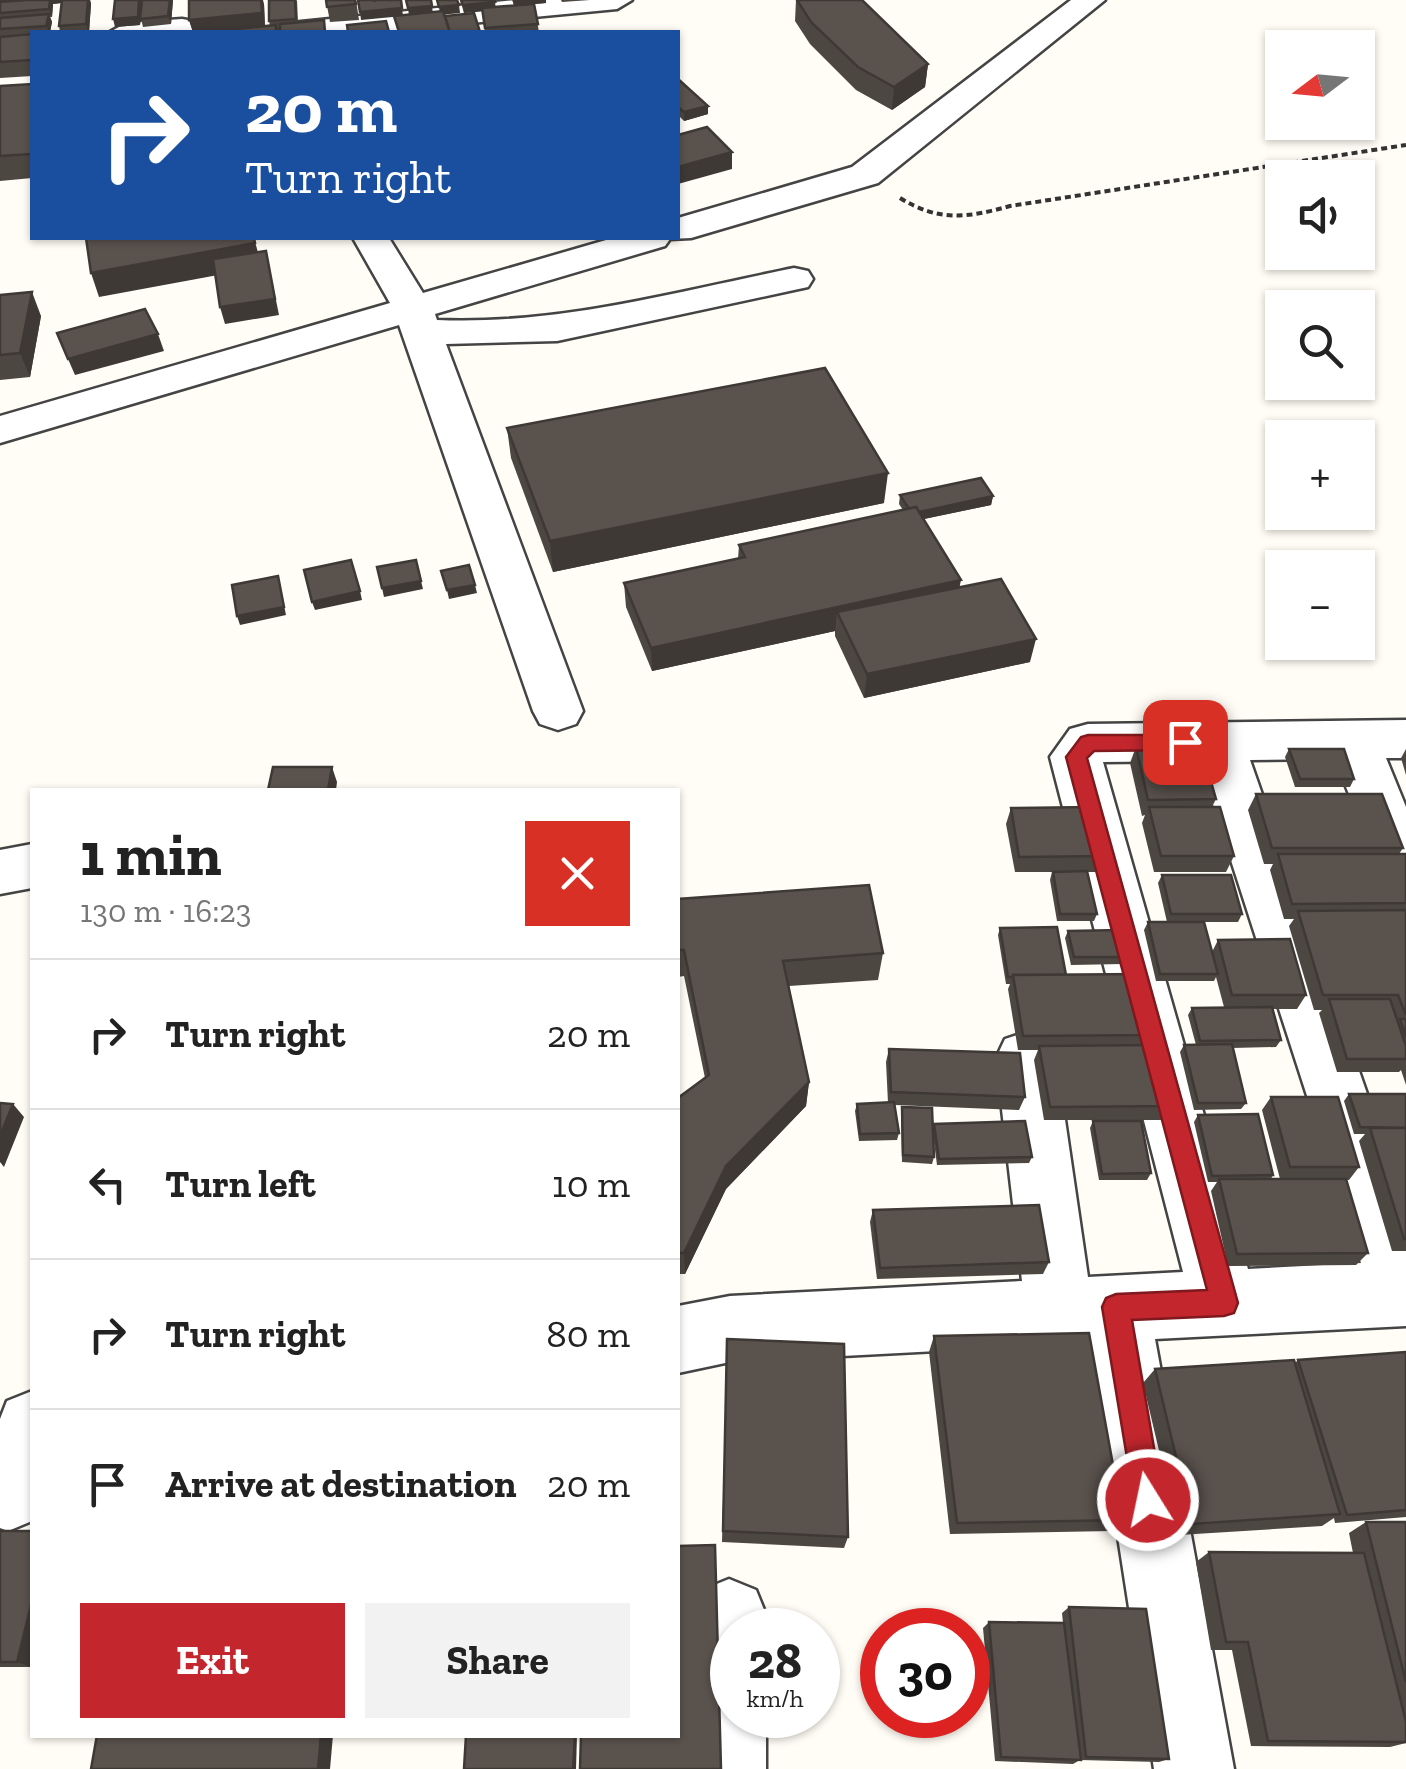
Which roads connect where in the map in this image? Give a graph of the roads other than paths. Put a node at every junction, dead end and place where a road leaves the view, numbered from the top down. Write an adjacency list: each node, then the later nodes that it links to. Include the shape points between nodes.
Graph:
1 (618, 0): 3 (street)
2 (1090, 0): 7 (street, via 865,174)
3 (557, 2): 6 (street)
4 (182, 20): 5 (street)
5 (135, 30)
6 (309, 30)
7 (680, 229)
8 (372, 240): 11 (street)
9 (646, 240): 11 (street)
10 (794, 279): 11 (street, via 557,329 496,334)
11 (417, 320): 12 (street); 13 (street)
12 (0, 430)
13 (558, 711)
14 (1379, 739): 15 (street); 18 (street)
15 (1218, 742): 20 (street); 21 (street, via 1088,743 1076,757)
16 (30, 866): 17 (street)
17 (0, 872)
18 (1406, 874)
19 (1026, 1058): 22 (street)
20 (1405, 1294): 21 (street)
21 (1224, 1303): 22 (street)
22 (1088, 1308): 23 (street, via 730,1329); 28 (street)
23 (680, 1339)
24 (30, 1433): 25 (street)
25 (13, 1493)
26 (727, 1738): 27 (street)
27 (726, 1769)
28 (1194, 1769)

